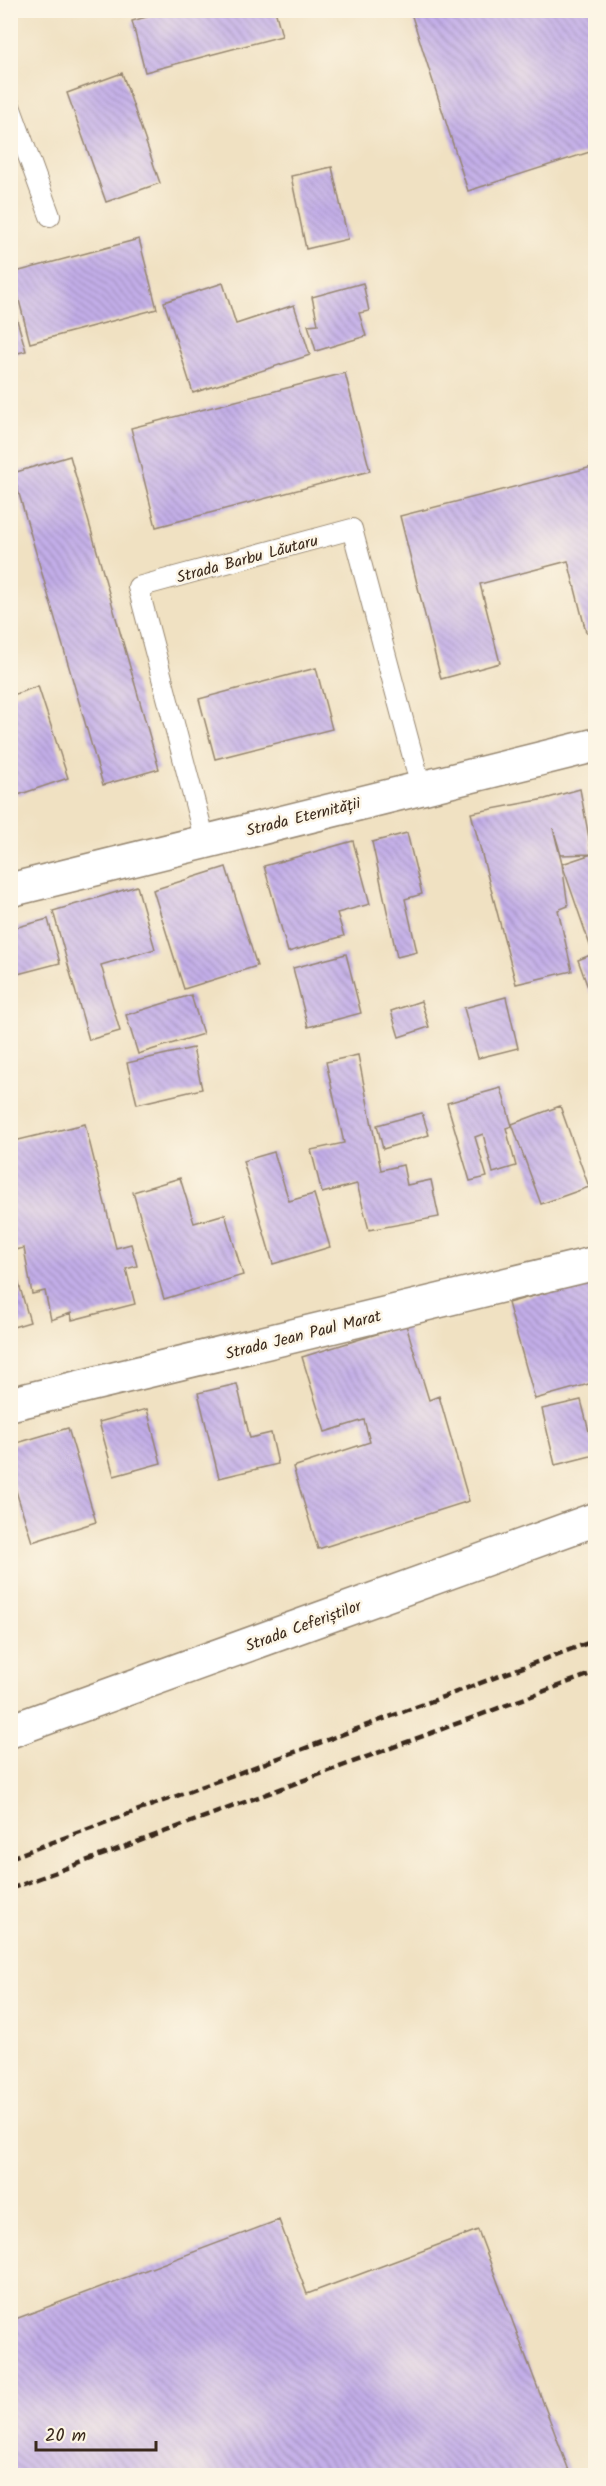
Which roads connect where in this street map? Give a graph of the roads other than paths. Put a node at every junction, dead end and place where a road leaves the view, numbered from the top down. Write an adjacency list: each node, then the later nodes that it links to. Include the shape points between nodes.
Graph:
1 (10, 106): 2 (lane)
2 (50, 216)
3 (596, 745): 4 (street, Strada Eternității)
4 (421, 787): 5 (street, Strada Eternității); 5 (lane, Strada Barbu Lăutaru, via 352,529 138,587)
5 (205, 841): 6 (street, Strada Eternității)
6 (10, 890)
7 (596, 1263): 8 (street, Strada Jean Paul Marat)
8 (10, 1404)
9 (596, 1519): 10 (street, Strada Ceferiștilor)
10 (10, 1731)

